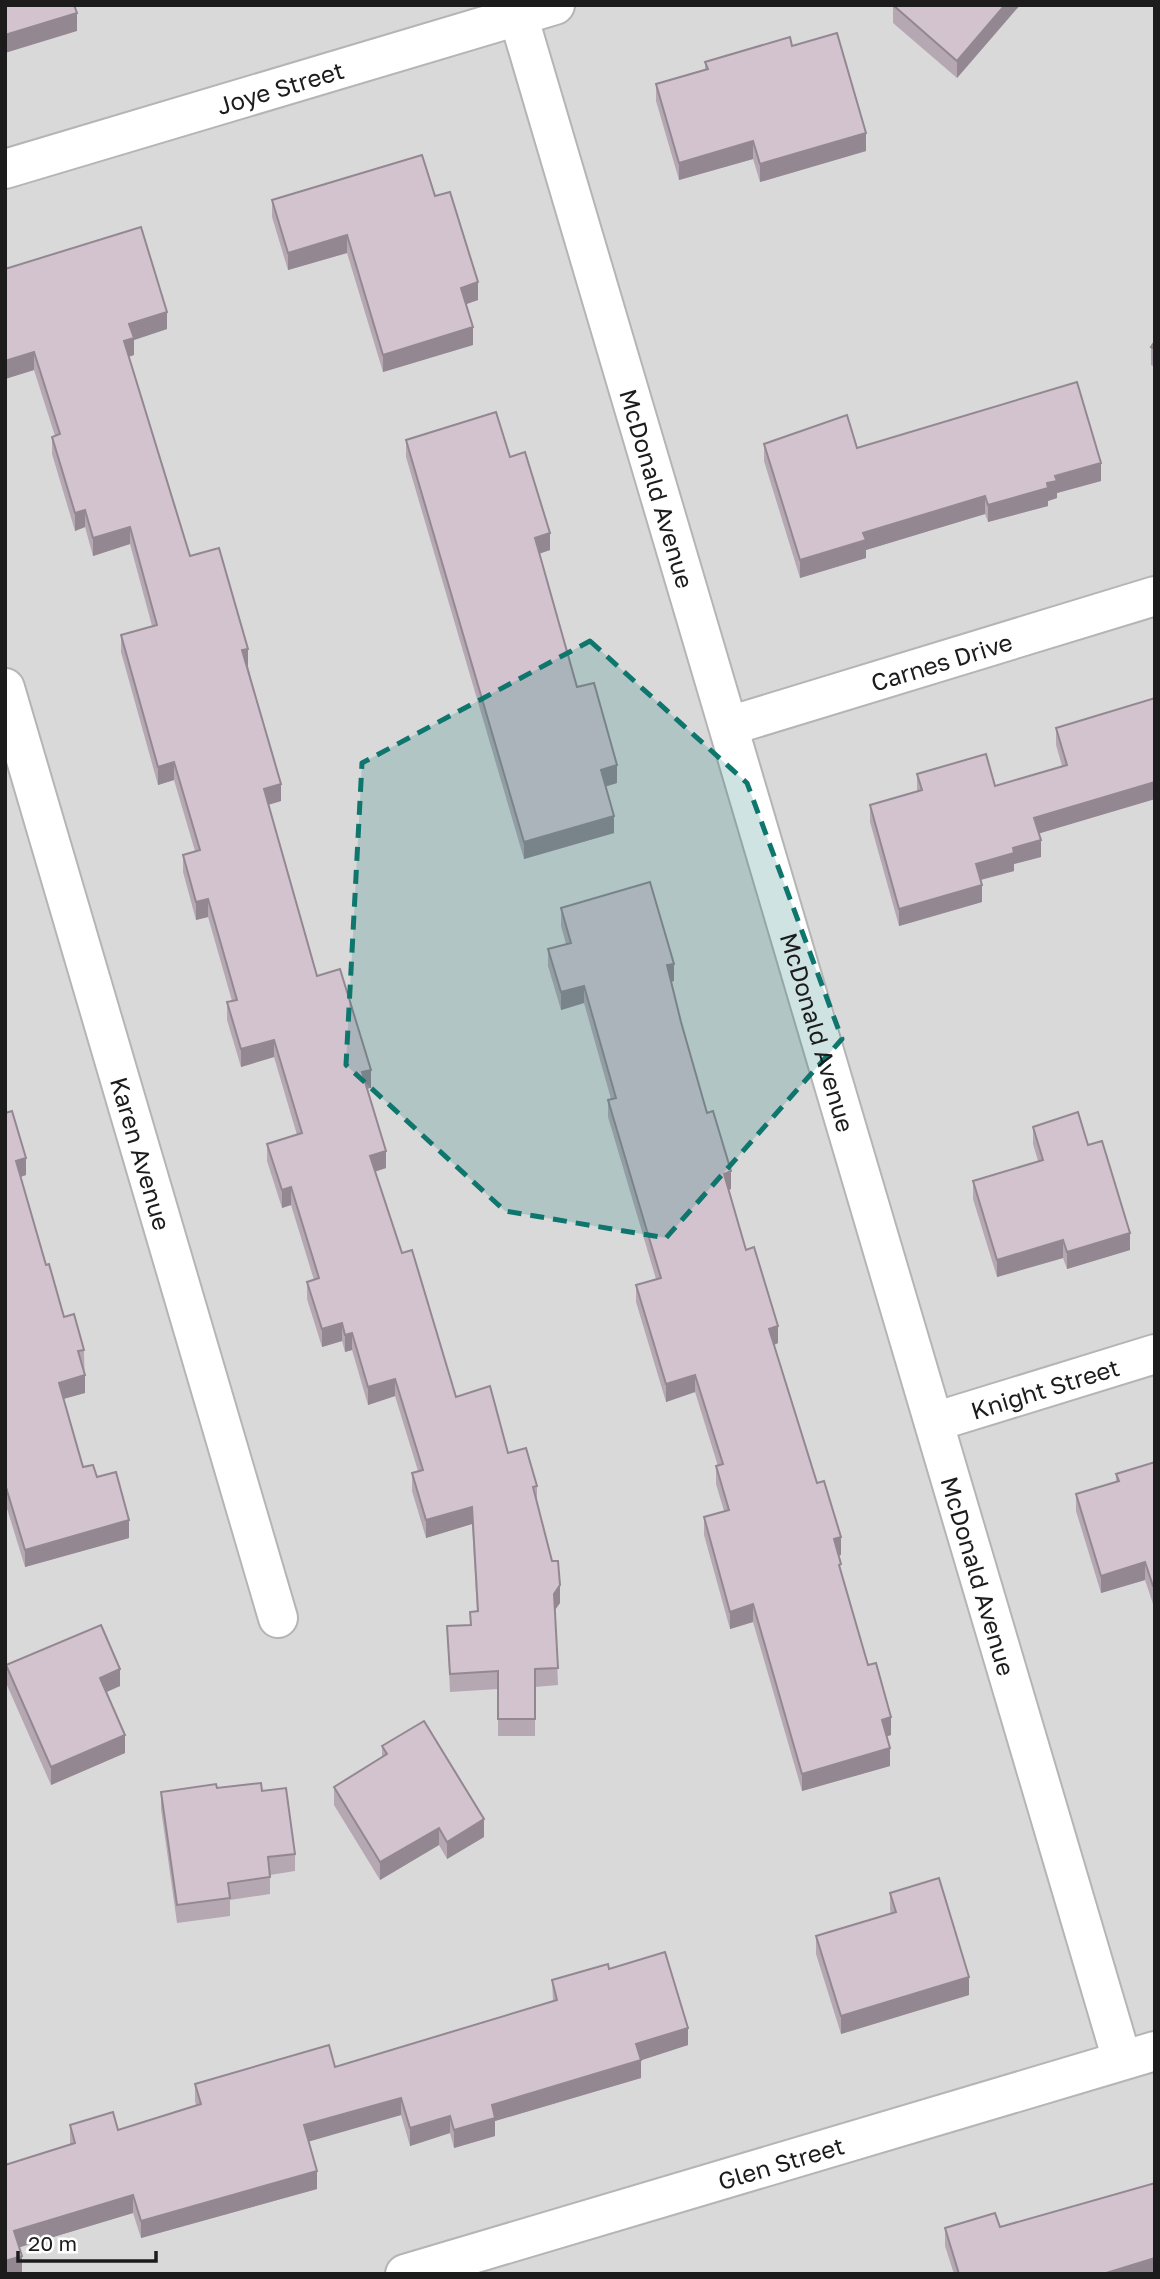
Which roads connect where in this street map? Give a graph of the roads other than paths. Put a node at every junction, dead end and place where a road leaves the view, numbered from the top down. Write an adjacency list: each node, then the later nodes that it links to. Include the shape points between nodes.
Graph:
1 (555, 5): 2 (street, Joye Street)
2 (516, 11): 3 (street, Joye Street); 6 (street, McDonald Avenue)
3 (5, 169)
4 (1155, 596): 6 (street, Carnes Drive)
5 (5, 688): 9 (street, Karen Avenue)
6 (729, 726): 8 (street, McDonald Avenue)
7 (1155, 1354): 8 (street, Knight Street)
8 (934, 1422): 10 (street, McDonald Avenue)
9 (278, 1618)
10 (1139, 2056): 11 (street, Glen Street)
11 (503, 2260): 12 (street, Glen Street)
12 (405, 2274)

